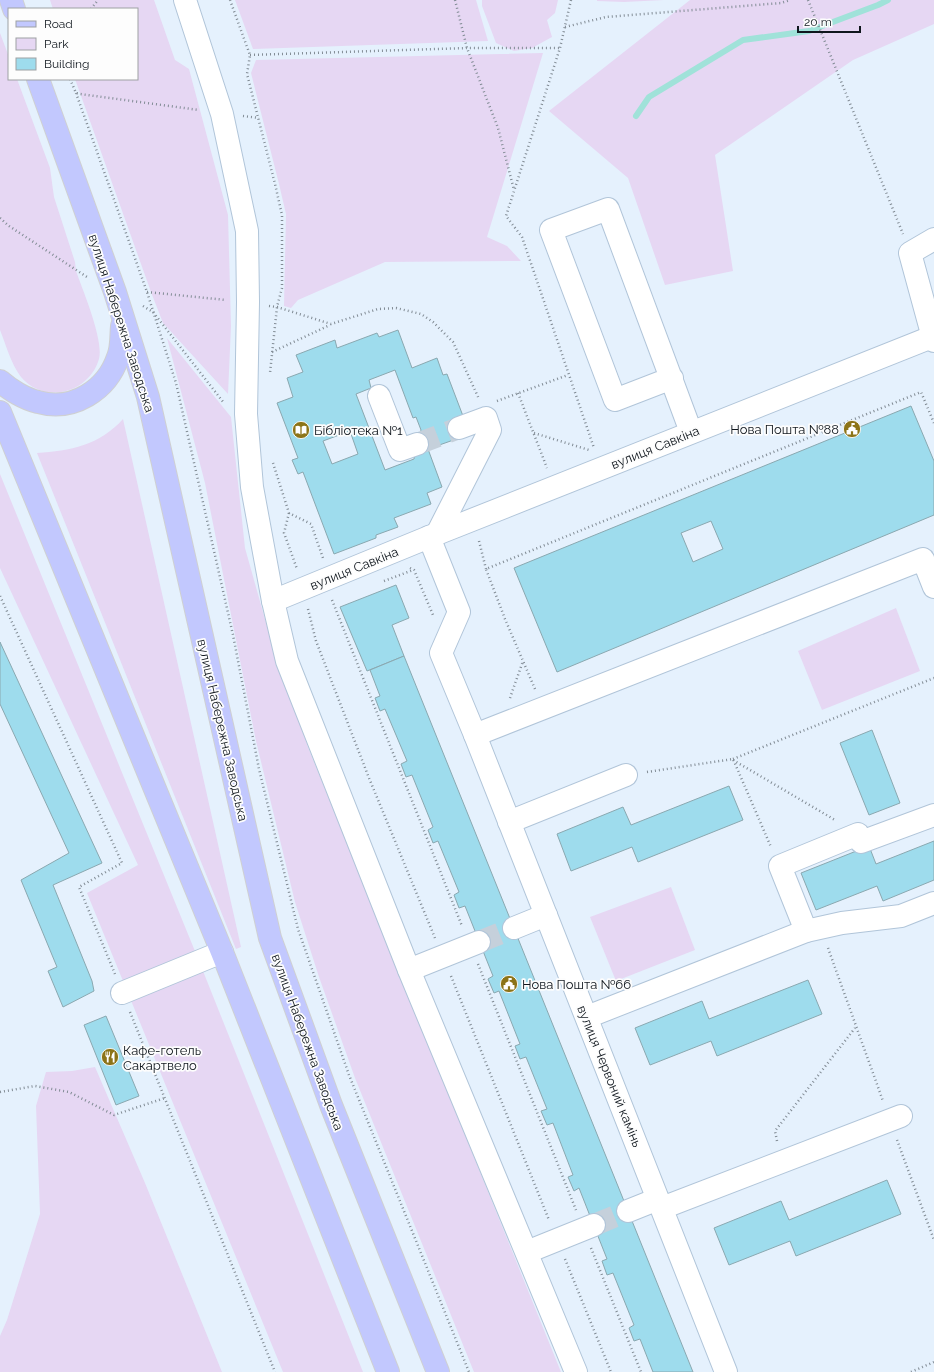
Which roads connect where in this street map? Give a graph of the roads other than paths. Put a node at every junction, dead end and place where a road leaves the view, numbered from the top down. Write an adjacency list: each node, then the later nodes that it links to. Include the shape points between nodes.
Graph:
1 (186, 0): 15 (street, via 222,114 247,230 246,414 252,487)
2 (38, 80): 4 (main road, вулиця Набережна Заводська)
3 (934, 239): 5 (street, вулиця Савкіна, via 910,253)
4 (123, 315): 7 (main road, via 119,355 112,373 98,388 81,400 56,404 38,402); 35 (main road, вулиця Набережна Заводська, via 148,397 270,938 331,1105)
5 (933, 339): 11 (street, вулиця Савкіна)
6 (672, 378): 6 (street, via 608,209 551,230 615,400); 11 (street)
7 (0, 381)
8 (379, 396): 12 (street, via 400,450)
9 (0, 412): 25 (main road)
10 (459, 428): 13 (street, via 484,412 490,430)
11 (691, 432): 13 (street, вулиця Савкіна)
12 (418, 444)
13 (433, 536): 15 (street, вулиця Савкіна); 16 (street, вулиця Червоний камінь, via 459,612 441,653)
14 (934, 587): 16 (street, via 923,559)
15 (273, 601): 26 (street, via 287,661)
16 (475, 735): 19 (street, вулиця Червоний камінь)
17 (626, 775): 19 (street)
18 (934, 815): 23 (street, via 861,842 858,834 780,866)
19 (509, 822): 21 (street, вулиця Червоний камінь)
20 (934, 903): 23 (street, via 901,916 842,923)
21 (546, 915): 22 (street); 28 (street, вулиця Червоний камінь)
22 (514, 928)
23 (813, 930): 28 (street)
24 (479, 942): 26 (street)
25 (222, 952): 27 (street); 34 (main road)
26 (409, 970): 33 (street)
27 (122, 993)
28 (587, 1017): 30 (street, вулиця Червоний камінь)
29 (896, 1118): 30 (street)
30 (660, 1204): 31 (street); 37 (street, вулиця Червоний камінь)
31 (628, 1212)
32 (594, 1226): 33 (street)
33 (527, 1252): 36 (street)
34 (388, 1372)
35 (438, 1372)
36 (576, 1372)
37 (726, 1372)

